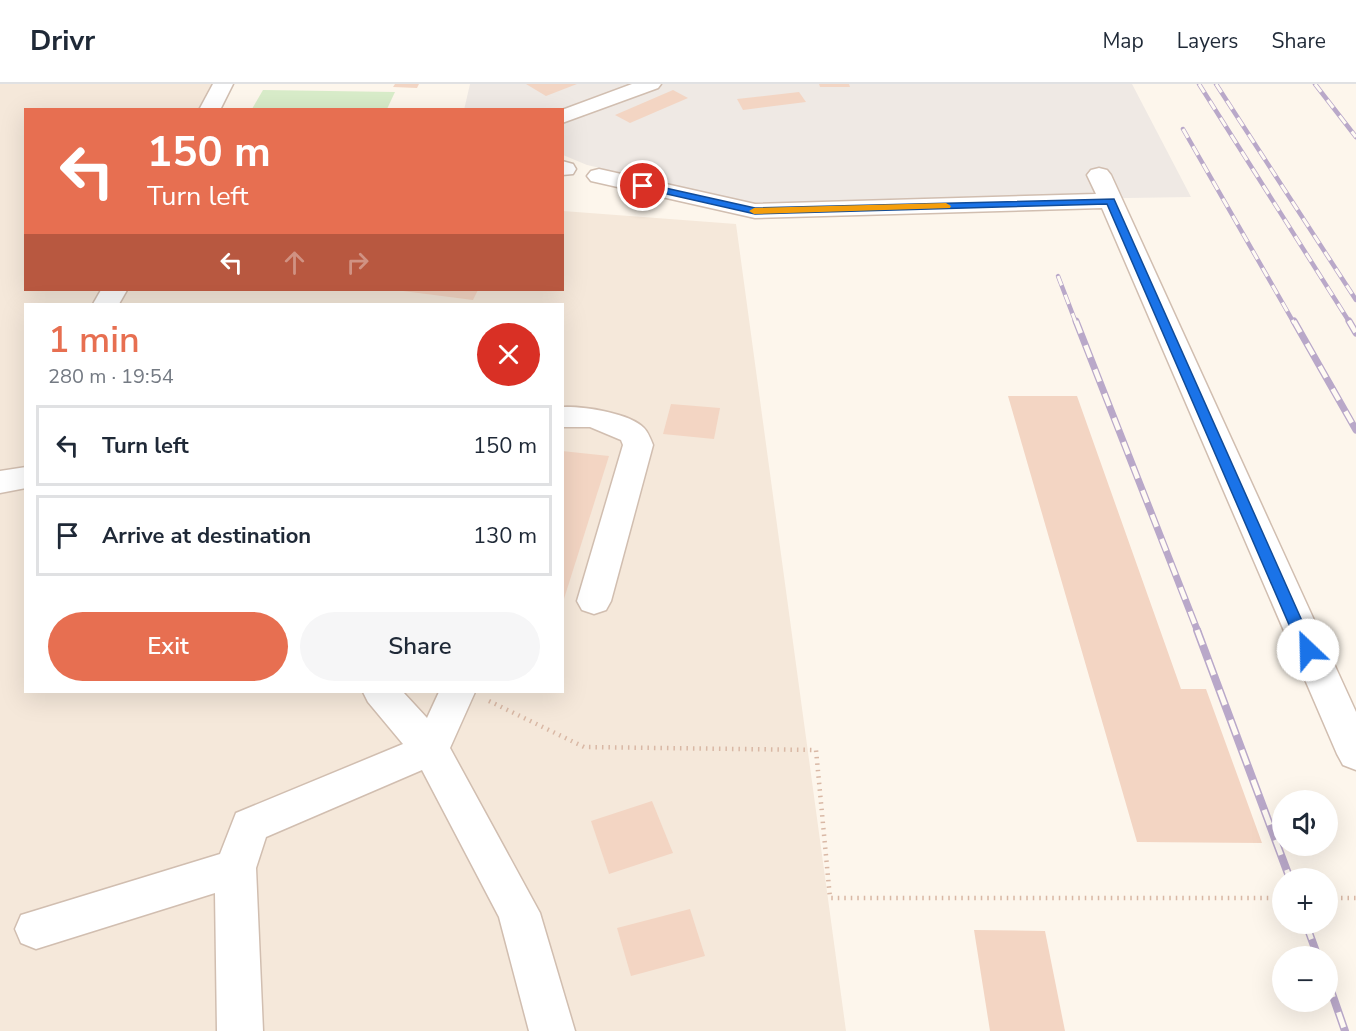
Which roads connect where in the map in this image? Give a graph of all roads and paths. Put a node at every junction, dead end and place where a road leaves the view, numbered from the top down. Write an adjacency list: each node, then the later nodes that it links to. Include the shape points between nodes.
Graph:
1 (223, 84): 3 (street)
2 (651, 84): 4 (street)
3 (210, 108)
4 (564, 116)
5 (598, 176): 13 (street, via 755,211 1105,188)
6 (564, 417): 9 (street, via 600,417 633,434 638,445)
7 (24, 477): 8 (street)
8 (0, 482)
9 (594, 601)
10 (382, 693): 12 (street)
11 (468, 694): 12 (street); 15 (path, via 584,747 816,750 830,898)
12 (431, 749): 14 (street, via 250,825); 20 (street, via 519,913)
13 (1356, 754)
14 (235, 868): 18 (street); 19 (street)
15 (1272, 898)
16 (1338, 898): 17 (path)
17 (1356, 898)
18 (36, 929)
19 (240, 1031)
20 (552, 1031)

